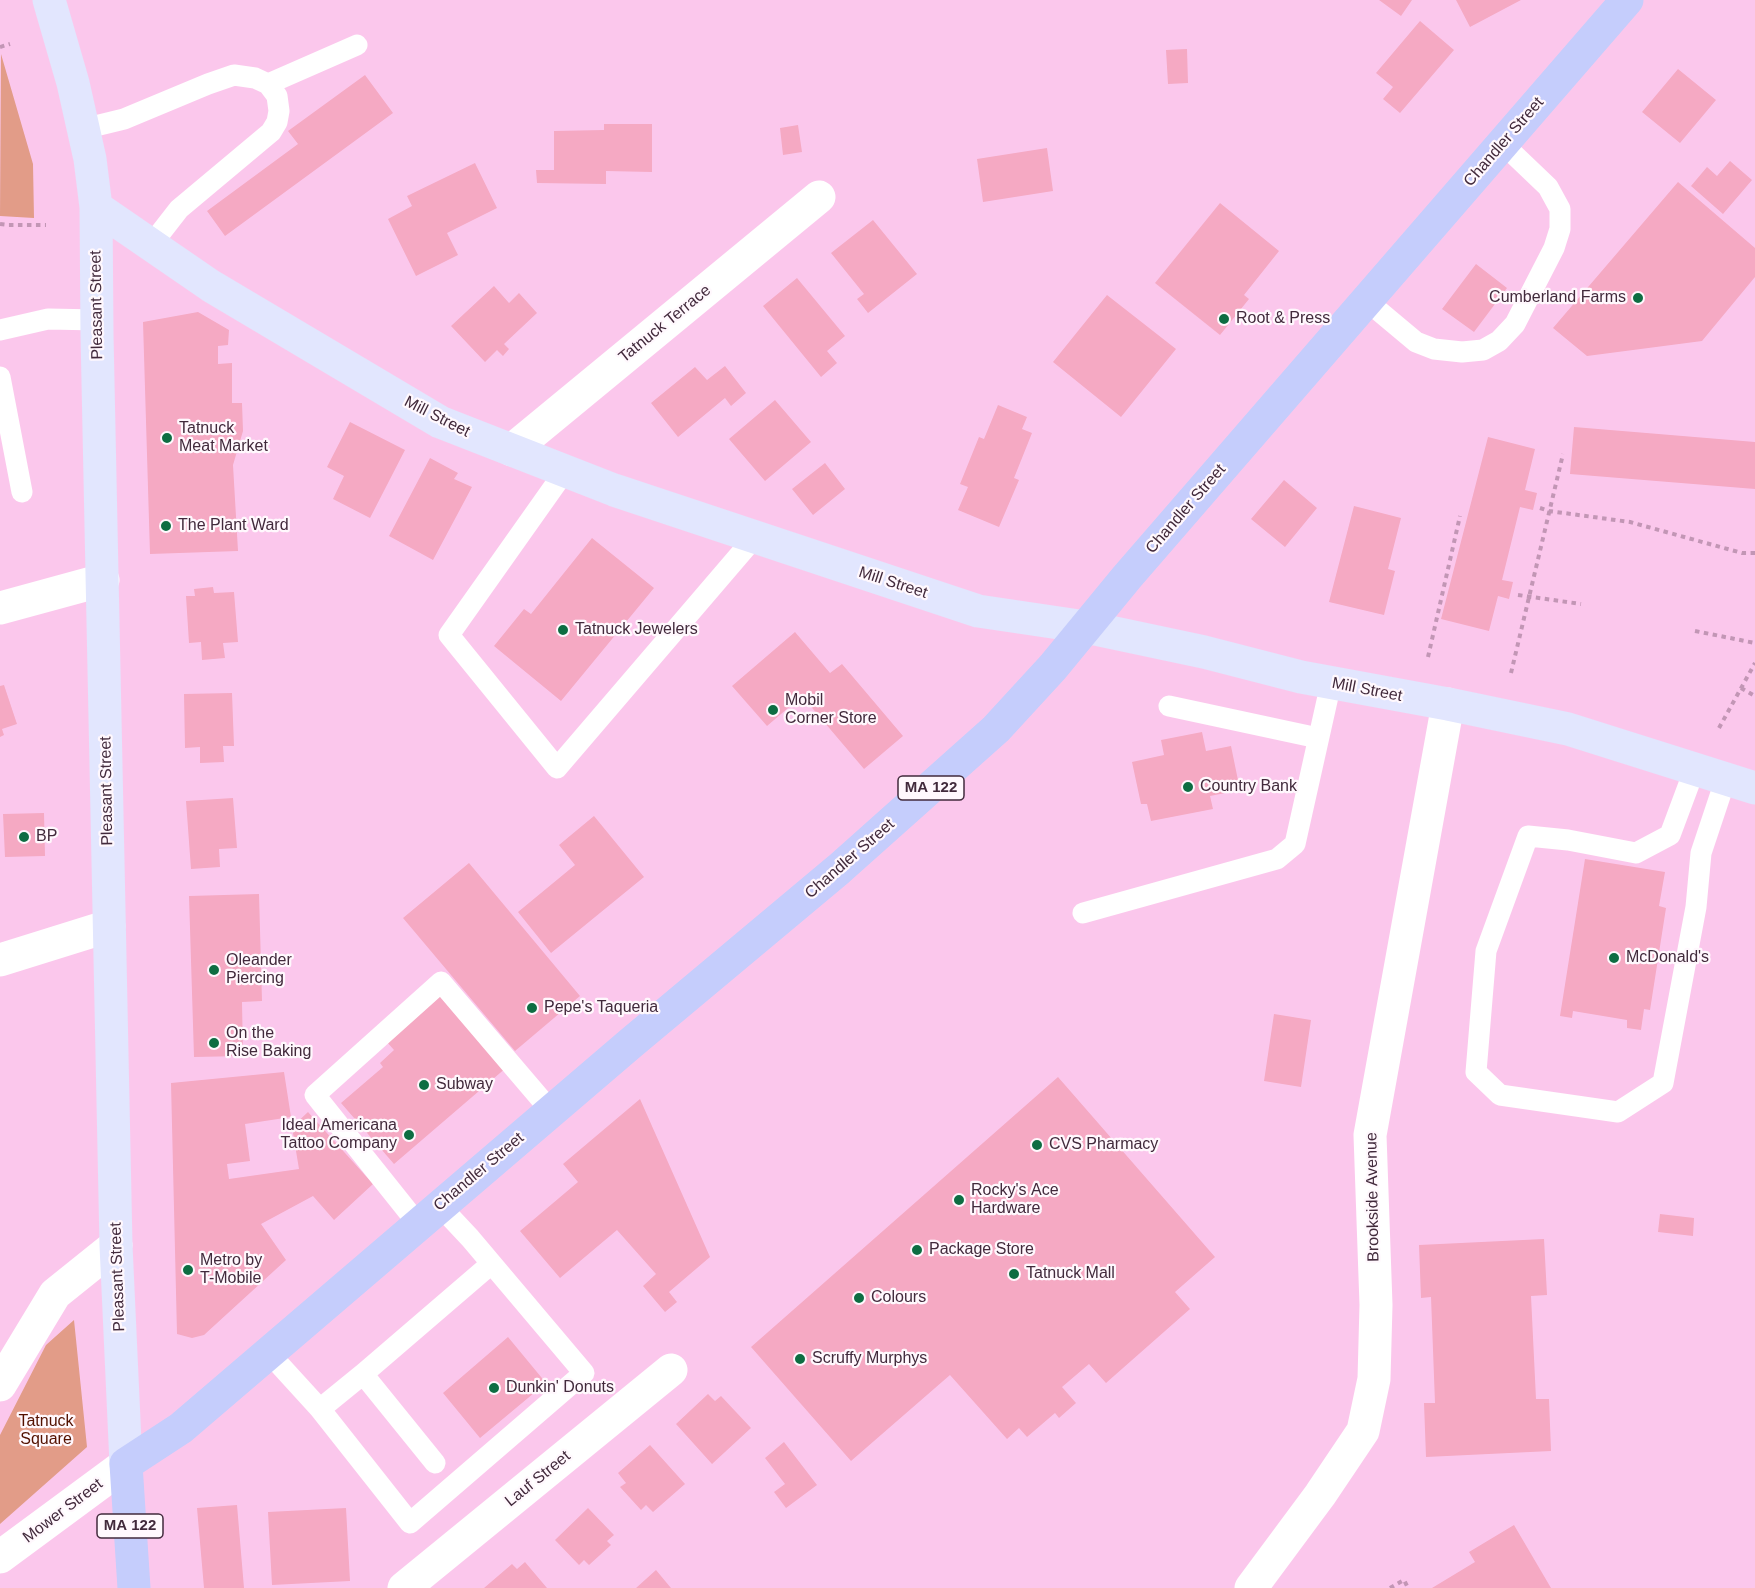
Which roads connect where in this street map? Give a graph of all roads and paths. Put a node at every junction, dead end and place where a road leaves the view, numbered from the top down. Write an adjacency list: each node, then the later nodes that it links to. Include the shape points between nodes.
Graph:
1 (49, 0): 7 (main road, Pleasant Street)
2 (1627, 0): 8 (main road, Chandler Street / MA 122)
3 (10, 44): 5 (path)
4 (357, 45): 6 (lane)
5 (0, 47)
6 (268, 84): 7 (lane, via 234,75 124,118); 13 (lane, via 277,96 279,111 271,132 179,208)
7 (83, 129): 10 (main road, Pleasant Street)
8 (1503, 144): 14 (main road, Chandler Street / MA 122); 14 (lane, via 1548,187 1560,209 1560,230 1554,248 1515,324 1499,341 1483,350 1434,349 1416,342)
9 (819, 197): 18 (street, Tatnuck Terrace)
10 (96, 207): 13 (main road, Mill Street); 15 (main road, Pleasant Street)
11 (0, 224): 12 (path)
12 (46, 225)
13 (152, 245): 18 (main road, Mill Street, via 211,286 440,422)
14 (1366, 301): 32 (main road, Chandler Street / MA 122)
15 (98, 320): 16 (lane, via 48,319); 27 (main road, Pleasant Street)
16 (0, 330)
17 (0, 377): 21 (lane)
18 (512, 450): 20 (main road, Mill Street)
19 (1563, 454): 23 (path)
20 (565, 471): 25 (main road, Mill Street); 25 (lane, via 449,635 557,768)
21 (22, 492)
22 (1540, 508): 23 (path)
23 (1550, 512): 26 (path, via 1630,522 1742,553); 29 (path)
24 (1460, 516): 35 (path)
25 (754, 538): 32 (main road, Mill Street, via 978,610)
26 (1755, 553)
27 (103, 579): 31 (street); 48 (main road, Pleasant Street)
28 (1518, 594): 29 (path)
29 (1529, 597): 30 (path); 37 (path)
30 (1581, 604)
31 (0, 608)
32 (1086, 627): 38 (main road, Mill Street); 50 (main road, Chandler Street / MA 122, via 1020,705 945,776)
33 (1695, 631): 34 (path)
34 (1755, 643)
35 (1428, 657)
36 (1755, 663): 39 (path)
37 (1511, 673)
38 (1331, 683): 41 (main road, Mill Street); 44 (lane)
39 (1741, 688): 40 (path); 43 (path)
40 (1755, 696)
41 (1448, 704): 45 (main road, Mill Street, via 1568,729); 64 (street, Brookside Avenue, via 1370,1135 1376,1305 1374,1379 1363,1431)
42 (1169, 706): 44 (lane)
43 (1719, 728)
44 (1318, 738): 47 (lane, via 1294,844 1276,859)
45 (1695, 768): 46 (main road, Mill Street); 46 (lane, via 1670,836 1636,853 1528,836 1486,951 1476,1072 1500,1095 1618,1112 1663,1083 1696,908 1701,853)
46 (1741, 783)
47 (1083, 913)
48 (109, 926): 49 (street); 52 (main road, Pleasant Street)
49 (0, 960)
50 (551, 1111): 51 (main road, Chandler Street / MA 122); 51 (lane, via 441,982 315,1095)
51 (429, 1215): 53 (lane); 54 (main road, Chandler Street / MA 122)
52 (116, 1245): 57 (street, via 55,1294); 60 (main road, Pleasant Street)
53 (492, 1264): 56 (lane); 58 (lane, via 584,1373 410,1523)
54 (268, 1352): 58 (lane); 60 (main road, Chandler Street / MA 122, via 181,1428)
55 (671, 1370): 63 (street, Lauf Street)
56 (363, 1374): 58 (lane); 59 (lane)
57 (0, 1385)
58 (320, 1409)
59 (435, 1463)
60 (126, 1464): 61 (street, Mower Street); 62 (main road, Pleasant Street / MA 122)
61 (0, 1557)
62 (134, 1588)
63 (404, 1588)
64 (1251, 1588)
65 (1390, 1588): 66 (path, via 1404,1580)
66 (1408, 1588)

